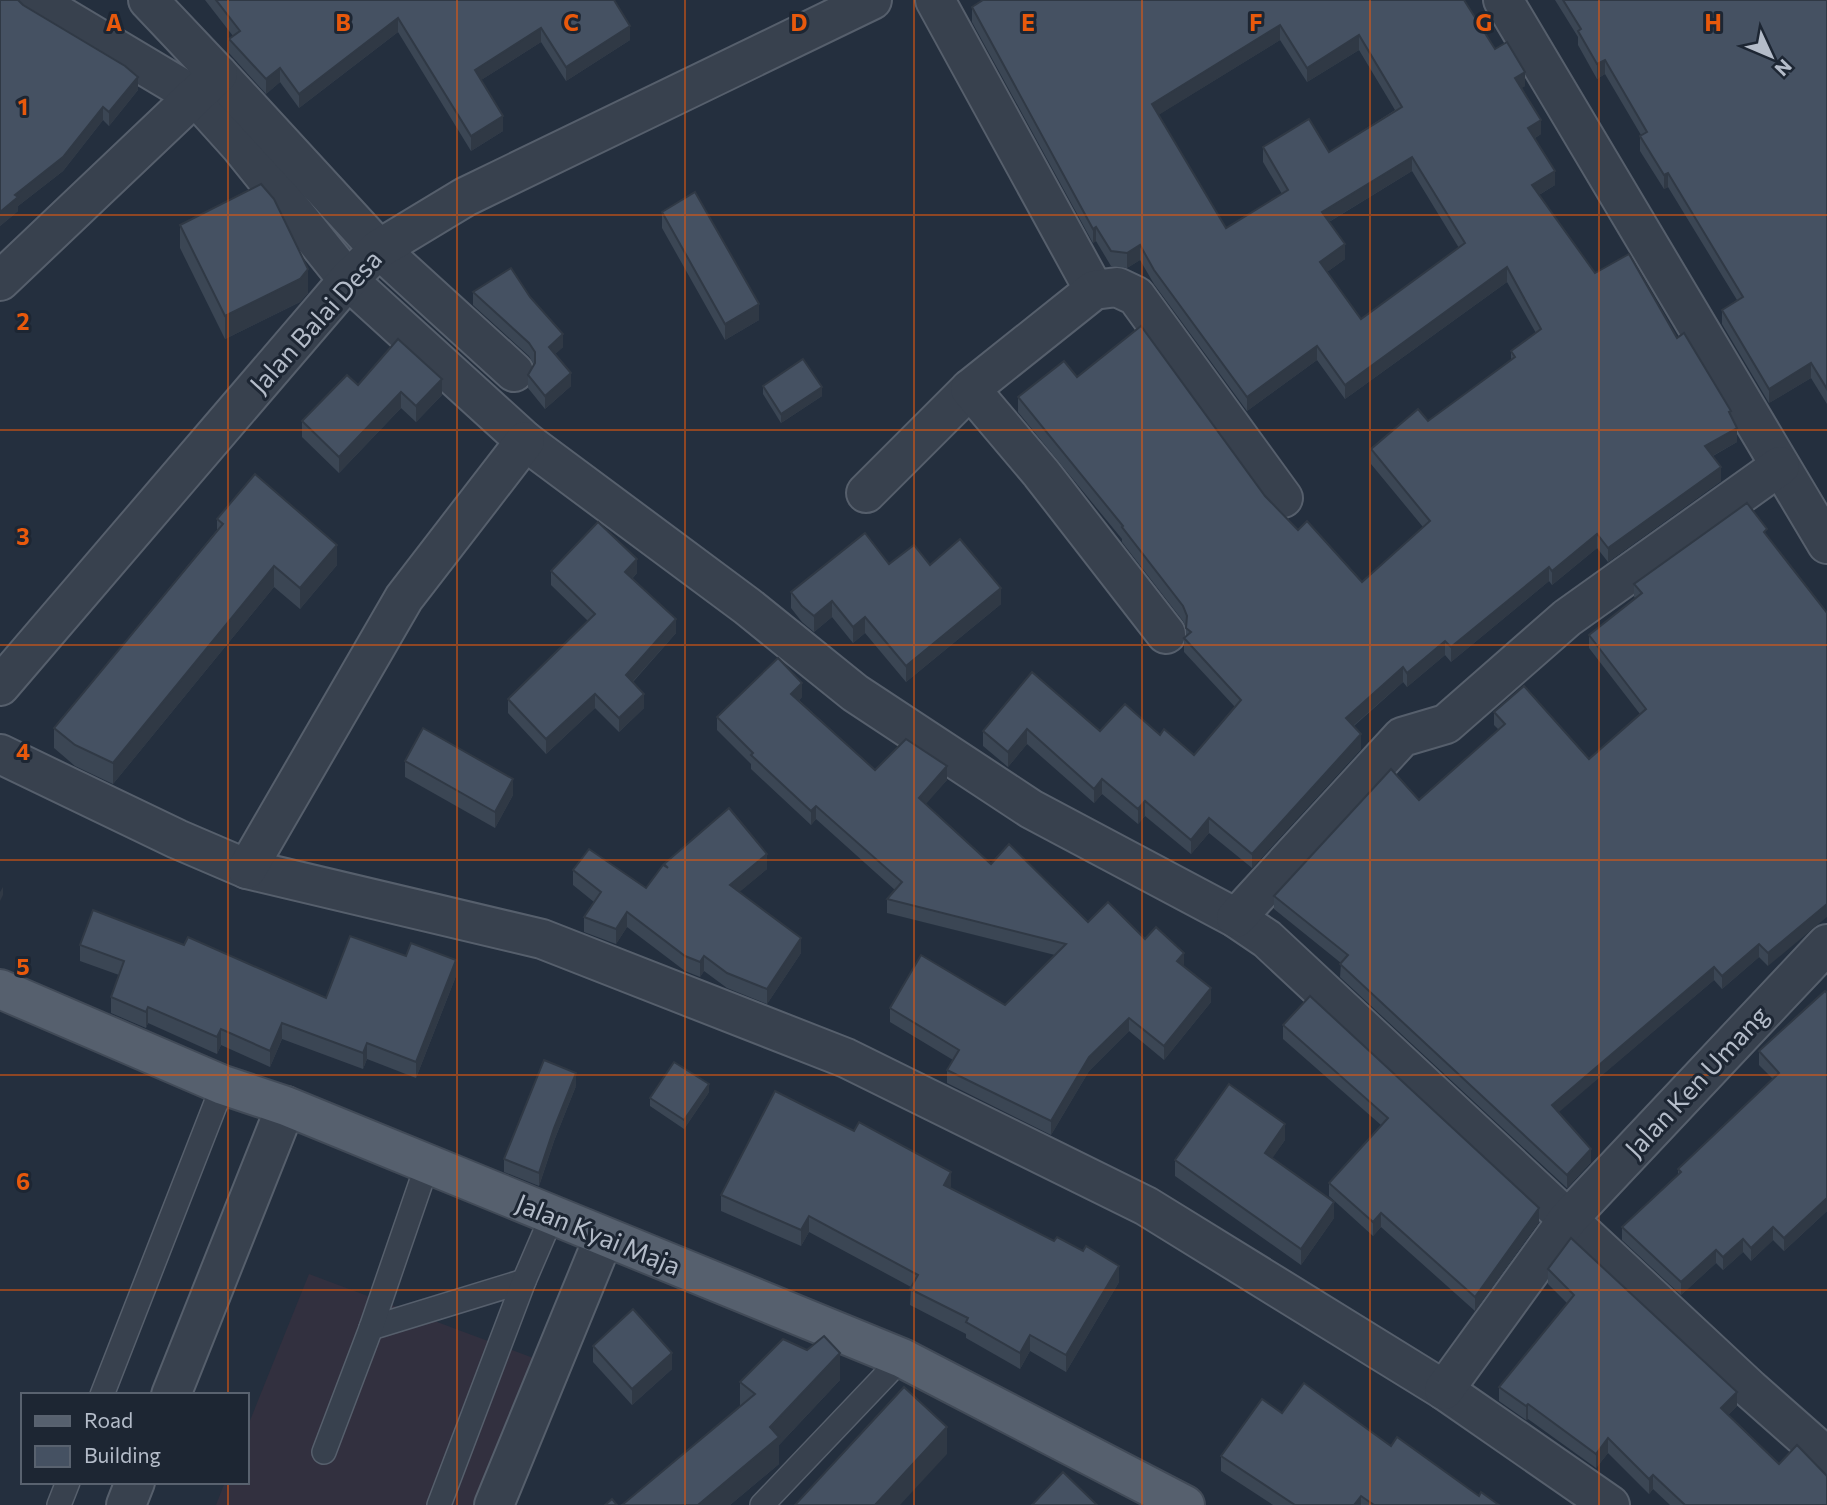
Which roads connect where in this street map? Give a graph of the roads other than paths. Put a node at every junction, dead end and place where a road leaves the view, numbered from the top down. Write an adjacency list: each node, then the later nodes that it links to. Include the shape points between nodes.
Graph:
1 (34, 0): 7 (street)
2 (148, 0): 7 (street)
3 (872, 0): 6 (street, Jalan Balai Desa)
4 (935, 0): 11 (street)
5 (1503, 0): 15 (street)
6 (827, 9): 8 (street, Jalan Balai Desa, via 465,197)
7 (206, 85): 8 (street); 9 (street, via 241,147); 10 (street)
8 (379, 249): 9 (street, Jalan Balai Desa); 12 (street)
9 (348, 280): 14 (street); 20 (street, Jalan Balai Desa)
10 (0, 281)
11 (1094, 290): 13 (street); 17 (street, via 1117,287 1136,296)
12 (514, 372)
13 (970, 389): 16 (street); 19 (street)
14 (525, 441): 22 (street, via 404,598); 23 (street, via 866,700 1031,809)
15 (1780, 466): 18 (street); 23 (street, via 1567,618 1446,724 1402,737)
16 (866, 494)
17 (1283, 498)
18 (1827, 544)
19 (1166, 635)
20 (0, 686)
21 (0, 754): 22 (street)
22 (247, 869): 34 (street, via 542,939 846,1058 1146,1206)
23 (1236, 918): 29 (street, via 1267,939)
24 (1827, 944): 29 (street, Jalan Ken Umang)
25 (0, 989): 26 (main road, Jalan Kyai Maja)
26 (257, 1096): 27 (main road, Jalan Kyai Maja); 35 (lane); 36 (street)
27 (427, 1165): 28 (main road, Jalan Kyai Maja); 32 (lane)
28 (552, 1216): 30 (main road, Jalan Kyai Maja); 31 (lane)
29 (1568, 1219): 34 (street, Jalan Ken Umang); 38 (street)
30 (604, 1237): 33 (main road, Jalan Kyai Maja); 44 (street)
31 (524, 1281): 32 (lane); 43 (lane)
32 (371, 1328): 37 (lane)
33 (902, 1358): 45 (lane); 46 (main road, Jalan Kyai Maja)
34 (1444, 1390): 47 (street)
35 (103, 1393)
36 (172, 1393)
37 (324, 1452)
38 (1827, 1457)
39 (67, 1484): 41 (lane)
40 (134, 1484): 42 (street)
41 (59, 1505)
42 (126, 1505)
43 (439, 1505)
44 (494, 1505)
45 (762, 1505)
46 (1185, 1505)
47 (1610, 1505)

